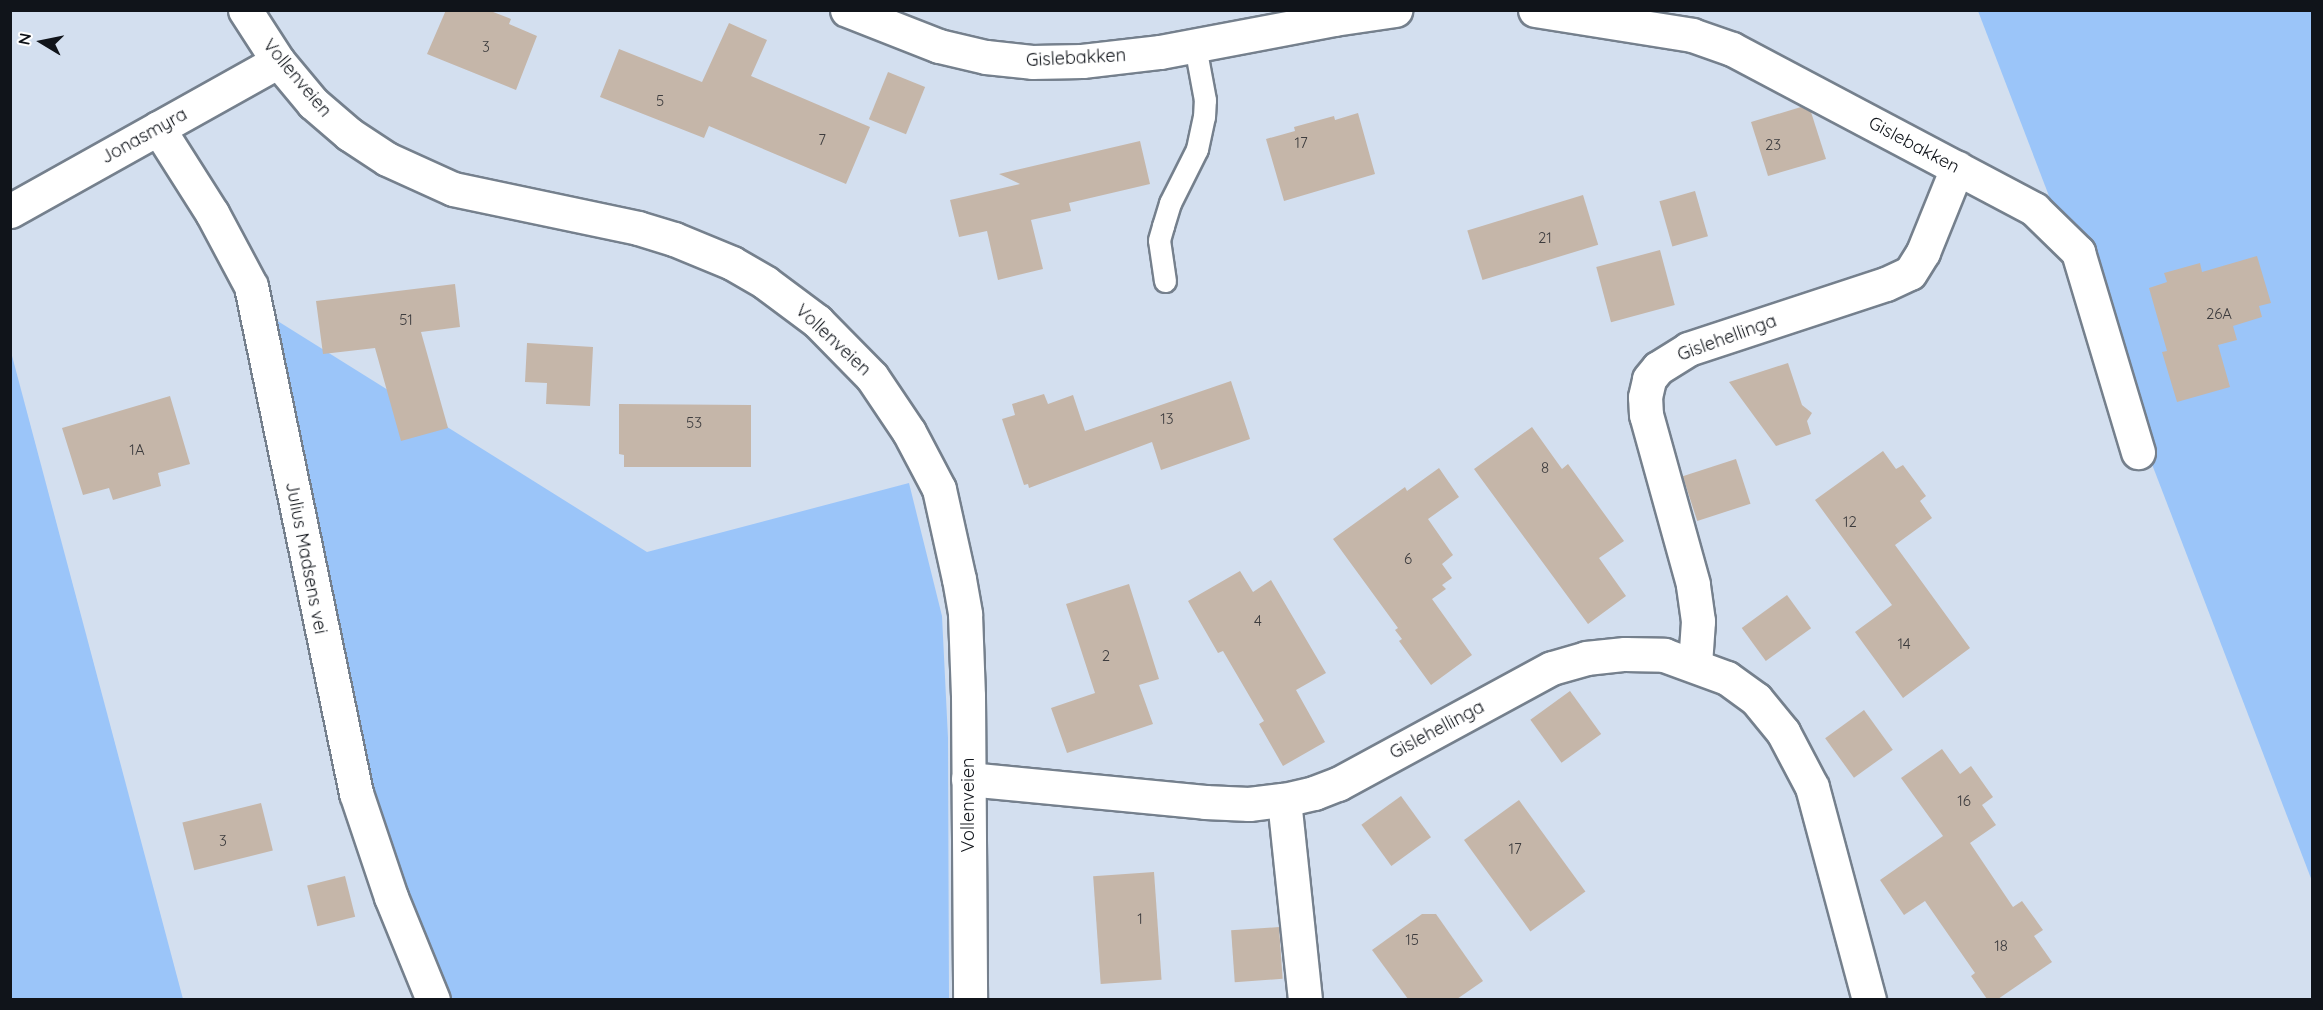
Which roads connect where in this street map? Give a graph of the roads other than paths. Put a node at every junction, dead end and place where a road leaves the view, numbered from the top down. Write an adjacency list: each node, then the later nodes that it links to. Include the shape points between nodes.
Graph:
1 (244, 10): 7 (street, Vollenveien)
2 (847, 10): 6 (street, Gislebakken, via 939,46 1032,62 1082,61)
3 (1395, 10): 5 (street, Gislebakken)
4 (1535, 10): 9 (street, Gislebakken, via 1692,35 1732,49)
5 (1311, 17): 6 (street, Gislebakken)
6 (1195, 46): 11 (lane, via 1204,117 1197,149 1170,203 1161,233)
7 (278, 61): 8 (street, Jonasmyra); 14 (street, Vollenveien, via 330,119 406,169 471,194 619,224 709,253 766,283 818,321 848,349 909,432 930,470 945,510 965,614)
8 (158, 128): 10 (street, Jonasmyra); 16 (street, Julius Madsens vei, via 213,213 250,286 356,793 391,897)
9 (1957, 168): 12 (street, Gislebakken, via 2034,209 2078,252); 13 (street, Gislehellinga, via 1910,273 1886,285 1688,349 1664,363 1649,379 1646,415 1693,584 1698,621)
10 (10, 211)
11 (1165, 281)
12 (2138, 452)
13 (1695, 664): 15 (street, Gislehellinga, via 1664,655 1625,654 1586,658 1551,668 1338,784); 19 (street, Gislehellinga, via 1728,678 1756,699 1783,732 1812,787)
14 (968, 780): 15 (street, Gislehellinga, via 1205,802 1249,804); 17 (street, Vollenveien)
15 (1284, 800): 18 (street)
16 (433, 999)
17 (970, 999)
18 (1305, 999)
19 (1869, 999)

